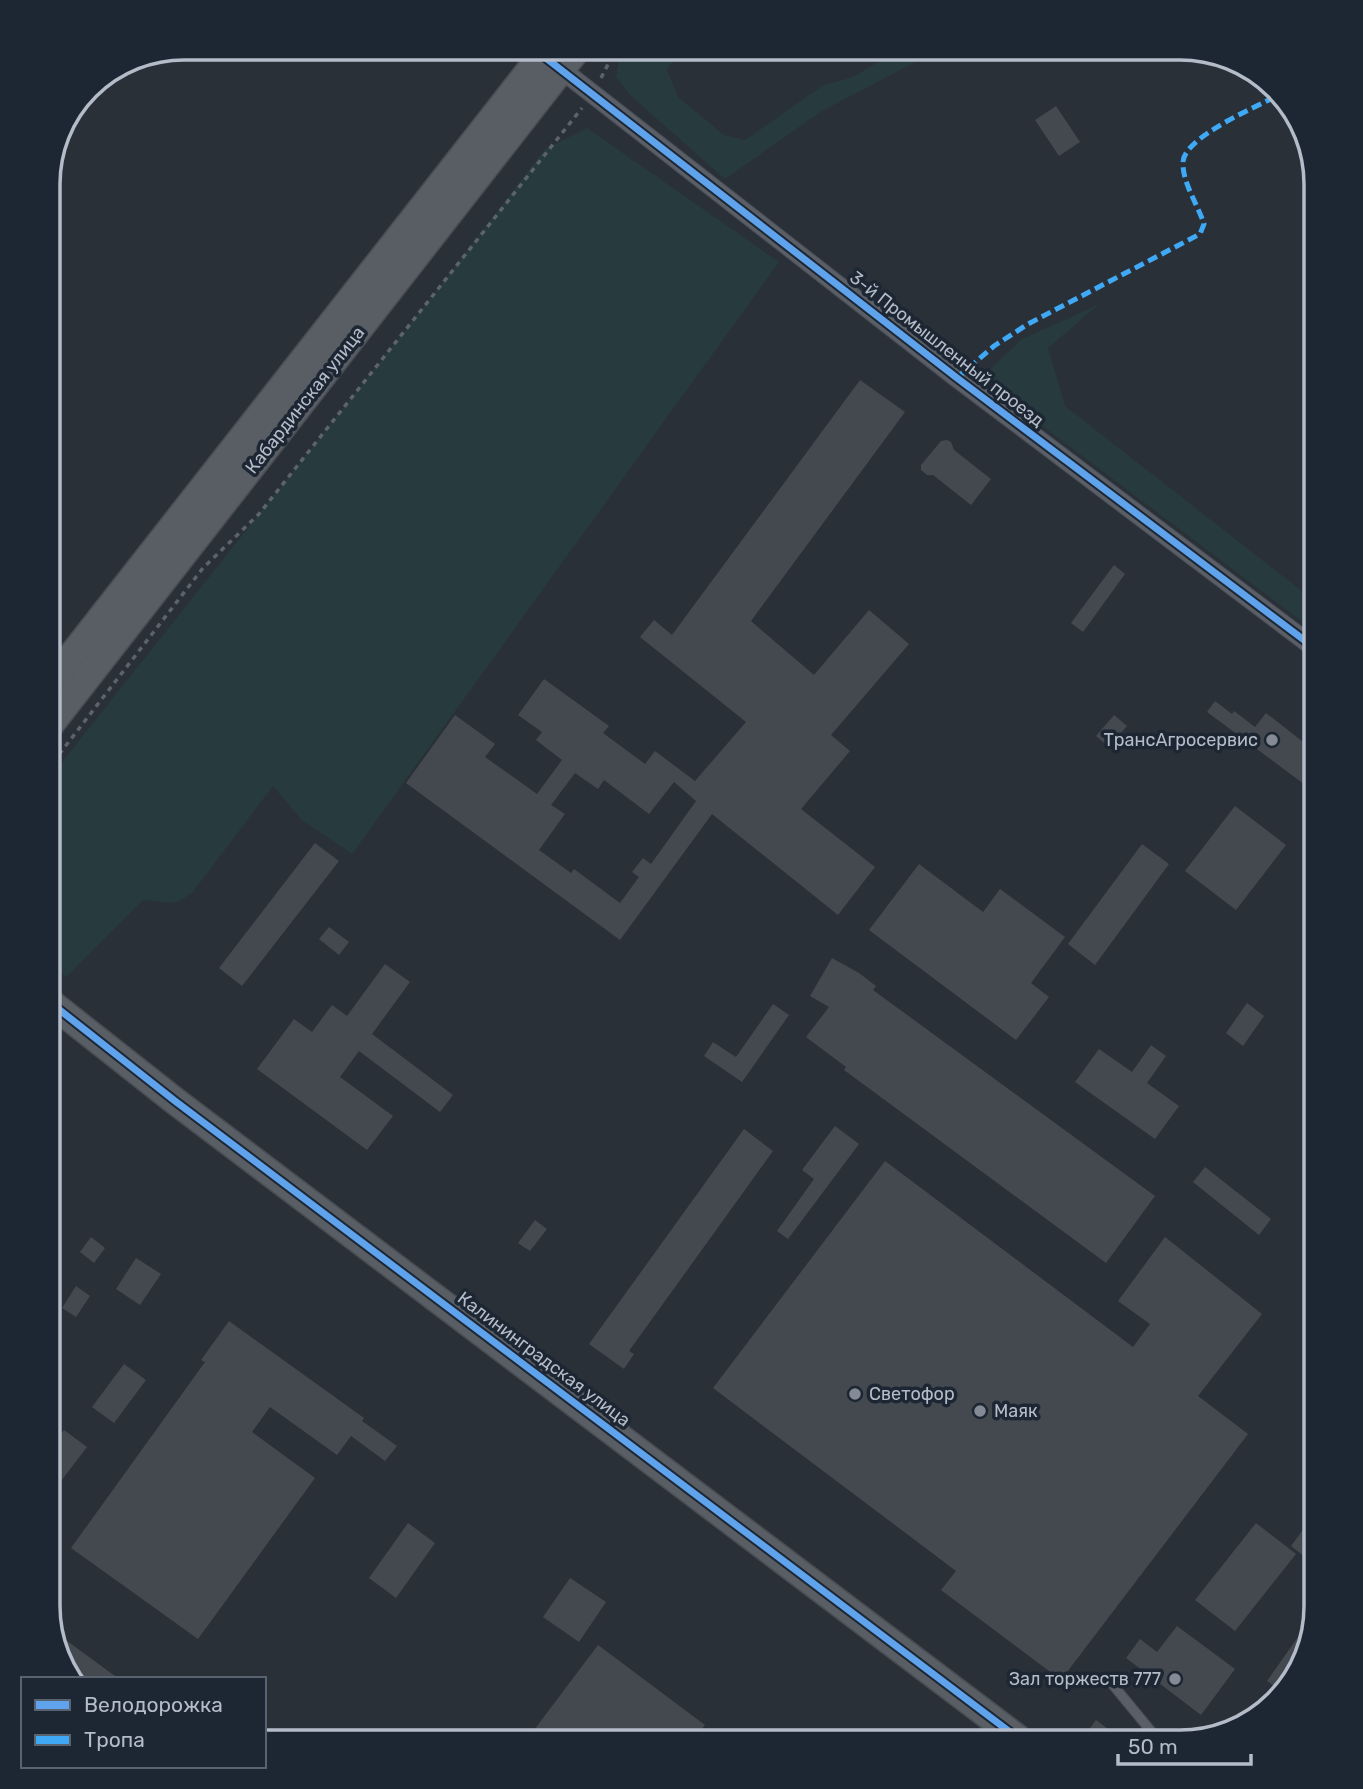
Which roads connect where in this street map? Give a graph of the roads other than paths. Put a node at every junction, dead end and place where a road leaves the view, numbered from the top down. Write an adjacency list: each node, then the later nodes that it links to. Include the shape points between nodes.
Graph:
1 (549, 60): 5 (main road, Кабардинская улица)
2 (549, 60): 6 (main road, Кабардинская улица)
3 (554, 60): 4 (street, 3-й Промышленный проезд, via 957,378)
4 (1304, 640)
5 (60, 671)
6 (60, 712)
7 (60, 1010): 9 (main road, Калининградская улица)
8 (1113, 1685): 10 (lane)
9 (1007, 1730)
10 (1150, 1730)

